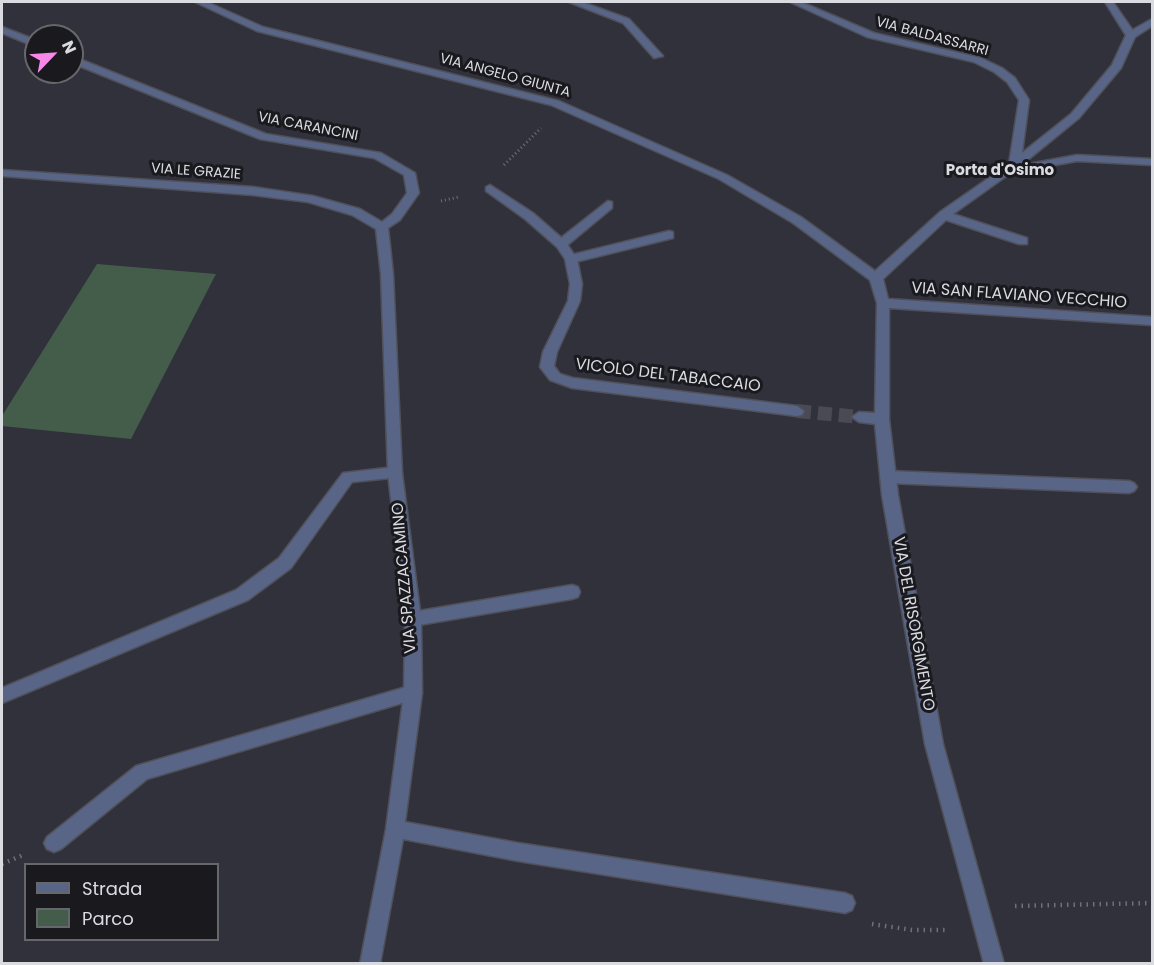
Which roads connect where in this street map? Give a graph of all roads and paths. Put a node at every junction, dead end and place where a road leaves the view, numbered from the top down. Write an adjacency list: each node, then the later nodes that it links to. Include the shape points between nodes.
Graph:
1 (200, 2): 11 (street, VIA ANGELO GIUNTA, via 260,29)
2 (574, 2): 9 (street, via 626,21)
3 (794, 2): 13 (street, VIA BALDASSARRI, via 871,35 977,60 998,70 1011,80 1024,100)
4 (1109, 2): 7 (street)
5 (1152, 22): 7 (street)
6 (2, 30): 8 (street)
7 (1131, 35): 13 (street, via 1117,66 1075,116)
8 (24, 39)
9 (658, 56)
10 (84, 64): 18 (street, VIA CARANCINI, via 264,137 377,155 409,173 413,193 396,217)
11 (563, 106): 15 (path, via 491,177); 23 (street, VIA ANGELO GIUNTA, via 723,177 797,220)
12 (1152, 162): 13 (street, via 1077,158)
13 (1011, 168): 17 (street)
14 (2, 173): 18 (street, VIA LE GRAZIE, via 298,197 356,212)
15 (490, 189): 21 (street, VICOLO DEL TABACCAIO)
16 (608, 205): 21 (street)
17 (944, 215): 20 (street); 23 (street)
18 (382, 226): 29 (street, VIA SPAZZACAMINO)
19 (669, 235): 22 (street)
20 (1023, 241)
21 (561, 244): 22 (street, VICOLO DEL TABACCAIO)
22 (571, 260): 26 (street, VICOLO DEL TABACCAIO, via 576,284 574,301 547,367 555,377 572,383)
23 (876, 278): 24 (street, VIA DEL RISORGIMENTO)
24 (883, 303): 25 (street, VIA SAN FLAVIANO VECCHIO); 28 (street, VIA DEL RISORGIMENTO)
25 (1152, 321)
26 (797, 411)
27 (859, 417): 28 (street)
28 (882, 419): 30 (street, VIA DEL RISORGIMENTO)
29 (395, 473): 33 (street, VIA SPAZZACAMINO); 35 (street, via 348,477 285,563 242,595)
30 (889, 477): 31 (street); 40 (street, VIA DEL RISORGIMENTO, via 933,744)
31 (1129, 487)
32 (572, 592): 33 (street)
33 (412, 619): 34 (street, VIA SPAZZACAMINO)
34 (413, 693): 36 (street, VIA SPAZZACAMINO); 37 (street, via 142,772)
35 (2, 696)
36 (395, 830): 38 (street); 42 (street, VIA SPAZZACAMINO)
37 (54, 843)
38 (845, 903): 41 (path, via 862,923 912,930)
39 (1152, 903): 40 (path)
40 (978, 907): 41 (street, VIA DEL RISORGIMENTO)
41 (985, 929): 43 (street, VIA DEL RISORGIMENTO)
42 (370, 963)
43 (994, 963)

